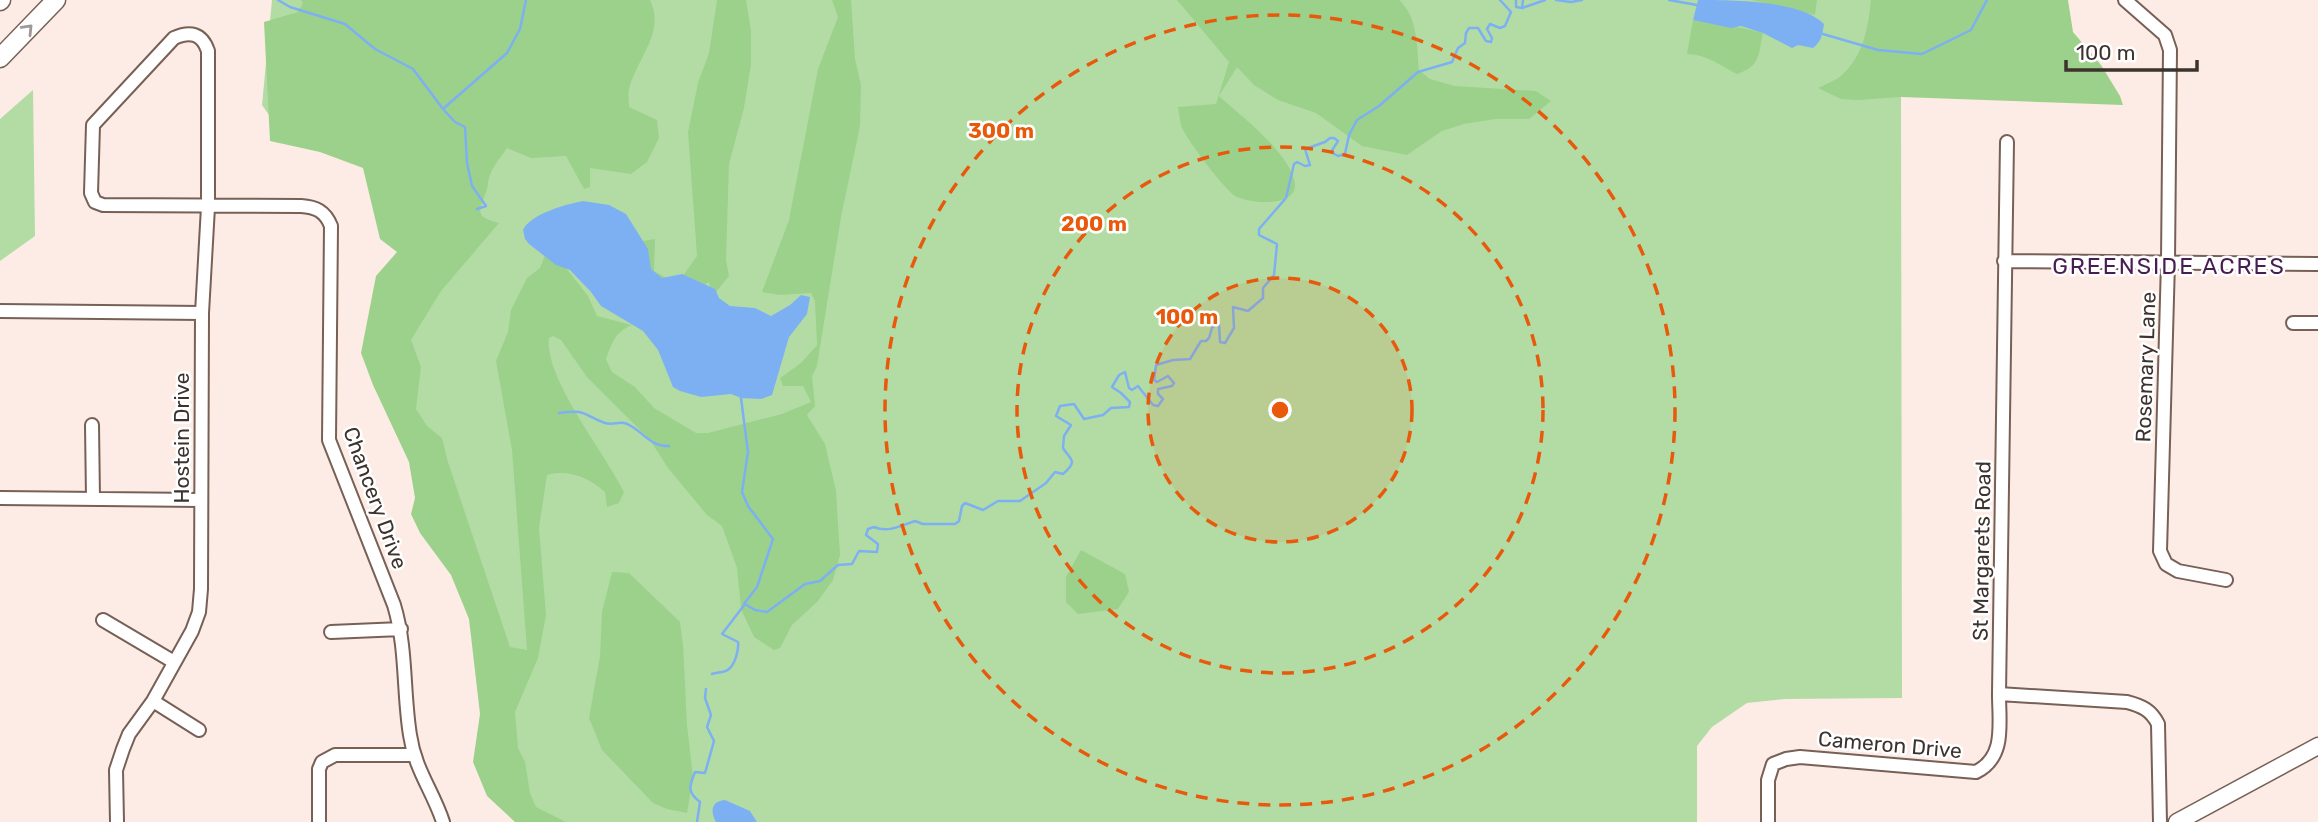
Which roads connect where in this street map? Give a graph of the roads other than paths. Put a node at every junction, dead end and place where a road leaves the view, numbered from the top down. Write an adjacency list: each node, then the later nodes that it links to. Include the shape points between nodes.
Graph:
1 (56, 0): 3 (highway, one-way to 1)
2 (2125, 0): 7 (street, Rosemary Lane, via 2165,35 2170,50)
3 (0, 58)
4 (2007, 142): 6 (street, St Margarets Road)
5 (208, 207): 5 (street, Hostein Drive, via 208,51 200,36 184,34 174,38 93,125 91,185 95,202 103,205); 10 (street, Hostein Drive); 19 (street, Chancery Drive, via 301,206 326,214 331,226 329,440)
6 (2004, 261): 7 (street); 22 (street, St Margarets Road)
7 (2168, 262): 8 (street); 17 (street, Rosemary Lane, via 2160,551 2165,564 2178,571)
8 (2318, 264)
9 (0, 311): 10 (street)
10 (202, 313): 16 (street, Hostein Drive)
11 (2293, 323): 12 (street)
12 (2318, 323)
13 (92, 425): 15 (street)
14 (0, 498): 15 (street)
15 (93, 499): 16 (street)
16 (201, 500): 21 (street, Hostein Drive, via 199,612)
17 (2226, 580)
18 (103, 620): 21 (street)
19 (401, 629): 20 (street); 26 (street, Chancery Drive)
20 (331, 632)
21 (174, 662): 23 (street, Hostein Drive)
22 (1999, 694): 30 (street, Cameron Drive, via 1999,738 1996,755 1987,766 1976,772 1786,758 1773,764 1768,780); 31 (street, via 2127,702 2153,713 2158,724)
23 (153, 701): 24 (street); 27 (street, Hostein Drive, via 123,748 117,770)
24 (199, 730)
25 (2318, 746): 32 (main road)
26 (414, 755): 28 (street, via 335,755 322,762); 29 (street, Chancery Drive)
27 (117, 822)
28 (318, 822)
29 (443, 822)
30 (1768, 822)
31 (2160, 822)
32 (2177, 822)

